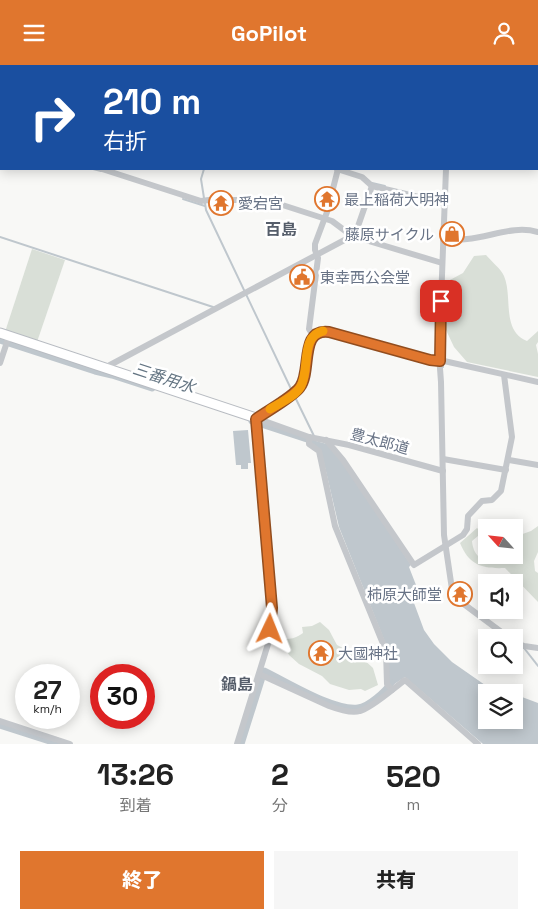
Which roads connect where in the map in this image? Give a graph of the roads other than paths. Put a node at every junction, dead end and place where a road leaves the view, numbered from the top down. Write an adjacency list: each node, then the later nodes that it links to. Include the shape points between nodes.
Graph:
1 (105, 170): 7 (street, via 201,201 267,200)
2 (337, 170): 7 (street)
3 (340, 170): 5 (street, via 362,177)
4 (446, 170): 6 (street)
5 (372, 185): 6 (street); 9 (street, via 356,232)
6 (444, 203): 10 (street)
7 (324, 219): 9 (street); 11 (street, via 315,244)
8 (538, 232): 10 (street, via 529,229 467,239)
9 (351, 234): 11 (street); 12 (street)
10 (443, 239): 12 (street)
11 (316, 252): 14 (street, via 318,258 309,329); 17 (street)
12 (442, 263): 15 (street)
13 (4, 335): 16 (street); 17 (street)
14 (313, 335): 15 (street, via 329,332); 20 (street, via 300,388)
15 (442, 361): 18 (street); 23 (street)
16 (0, 363)
17 (107, 369): 20 (street)
18 (504, 375): 19 (street); 24 (street, via 512,437)
19 (538, 382)
20 (256, 422): 21 (street, 豊太郎道); 32 (street, via 272,608)
21 (312, 439): 22 (street, 豊太郎道); 33 (street, via 319,451 335,526 386,651)
22 (326, 440): 27 (street, 豊太郎道); 28 (street, via 344,459 414,565)
23 (443, 459): 26 (street); 27 (street)
24 (508, 460): 25 (street); 26 (street)
25 (538, 465)
26 (506, 470): 28 (street, via 502,491 492,500 482,501 468,516 463,535)
27 (443, 471): 28 (street)
28 (446, 547): 29 (street, via 453,595)
29 (498, 629)
30 (523, 646): 31 (street)
31 (538, 648)
32 (262, 675): 33 (street, via 329,706 349,711 360,712); 36 (street)
33 (390, 688): 37 (street, via 405,680)
34 (0, 721): 35 (street)
35 (70, 744)
36 (236, 744)
37 (478, 744)

